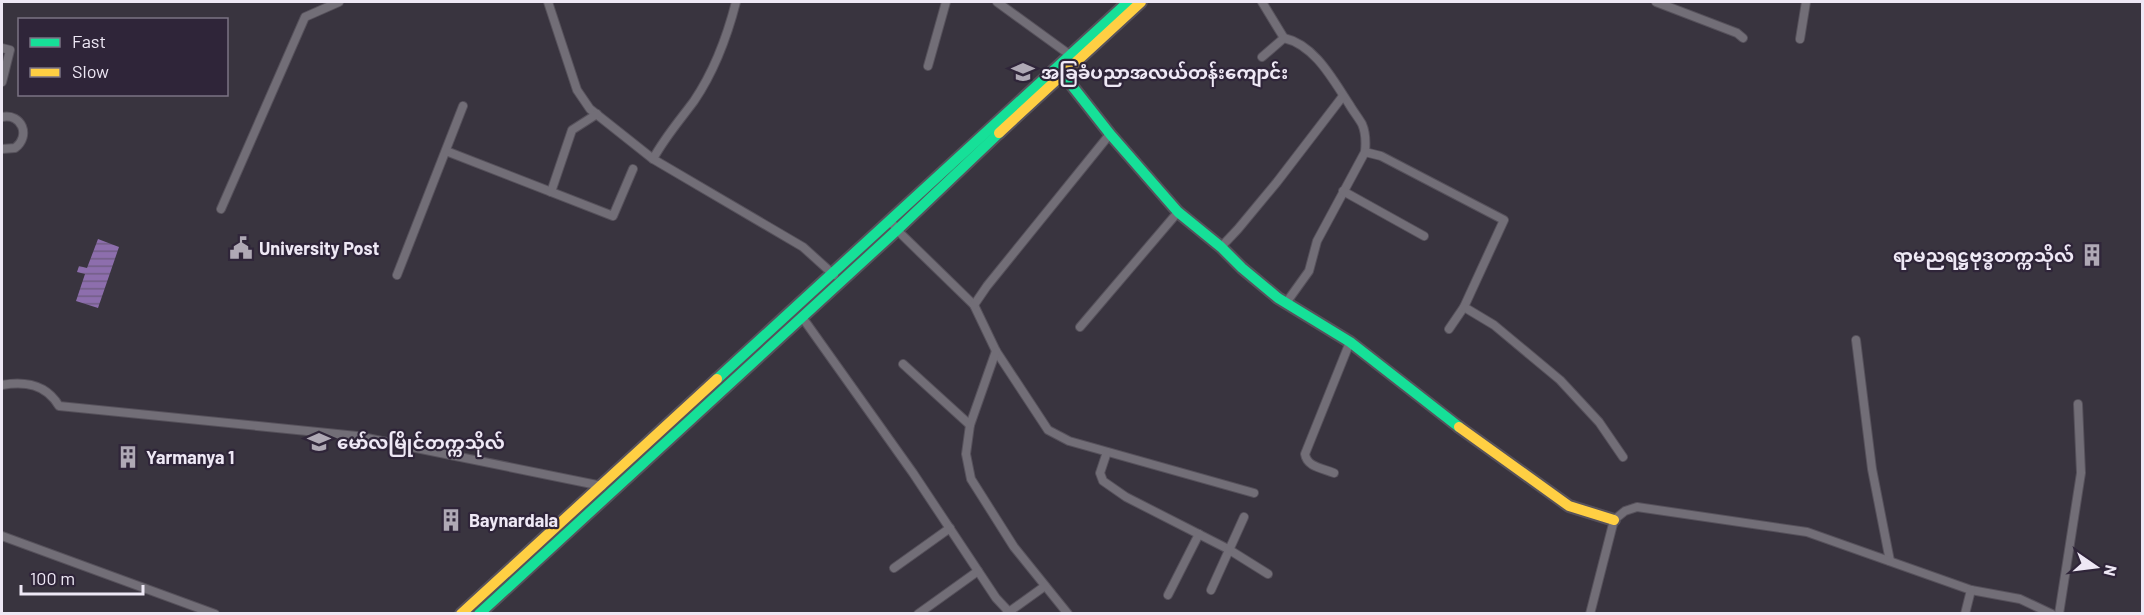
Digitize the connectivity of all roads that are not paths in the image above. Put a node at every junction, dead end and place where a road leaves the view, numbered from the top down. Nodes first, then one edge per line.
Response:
1 (339, 2) edge
2 (548, 2) edge
3 (736, 2) edge
4 (946, 2) edge
5 (997, 2) edge
6 (1128, 2) edge
7 (1141, 2) edge
8 (1262, 2) edge
9 (1656, 2) edge
10 (1806, 2) edge
11 (1284, 38) junction
12 (1743, 39) dead end
13 (1800, 39) dead end
14 (2, 48) edge
15 (1070, 55) junction
16 (1262, 57) dead end
17 (928, 66) dead end
18 (1062, 73) junction
19 (2, 82) edge
20 (1343, 96) junction
21 (463, 106) dead end
22 (3, 114) edge
23 (597, 114) junction
24 (1110, 134) junction
25 (2, 148) edge
26 (446, 151) junction
27 (1365, 152) junction
28 (653, 159) junction
29 (633, 169) dead end
30 (1344, 191) junction
31 (551, 192) junction
32 (221, 209) dead end
33 (1178, 212) junction
34 (890, 220) junction
35 (897, 230) junction
36 (1424, 236) dead end
37 (1221, 247) junction
38 (397, 275) dead end
39 (837, 277) junction
40 (1286, 303) junction
41 (974, 305) junction
42 (1464, 307) junction
43 (802, 317) junction
44 (1080, 327) dead end
45 (1449, 329) dead end
46 (1856, 340) dead end
47 (1350, 342) junction
48 (996, 351) junction
49 (903, 364) dead end
50 (2, 385) edge
51 (2078, 404) dead end
52 (970, 425) junction
53 (1107, 452) junction
54 (1623, 457) dead end
55 (1334, 473) dead end
56 (601, 485) junction
57 (616, 489) junction
58 (1254, 493) dead end
59 (1244, 517) dead end
60 (1614, 520) junction
61 (950, 528) junction
62 (1199, 534) junction
63 (2, 536) edge
64 (1228, 549) junction
65 (1890, 561) junction
66 (894, 568) dead end
67 (978, 571) junction
68 (1268, 574) dead end
69 (495, 583) junction
70 (1045, 586) junction
71 (1210, 590) dead end
72 (1971, 590) junction
73 (504, 591) junction
74 (1168, 594) dead end
75 (1009, 613) edge
76 (215, 614) edge
77 (462, 614) edge
78 (479, 614) edge
79 (918, 614) edge
80 (1068, 614) edge
81 (1590, 614) edge
82 (1965, 614) edge
83 (2052, 614) edge
84 (2059, 614) edge

1 - 32 street
2 - 23 street
3 - 28 street
4 - 17 street
5 - 15 street
6 - 15 main road
7 - 18 main road
8 - 11 street
9 - 12 street
10 - 13 street
11 - 16 street
11 - 20 street
14 - 19 street
15 - 34 main road
18 - 24 main road
18 - 35 main road
20 - 27 street
20 - 37 street
21 - 26 street
22 - 25 street
23 - 28 street
23 - 31 street
24 - 33 main road
24 - 41 street
26 - 31 street
26 - 38 street
27 - 30 street
27 - 42 street
28 - 39 street
29 - 31 street
30 - 36 street
30 - 40 street
33 - 37 main road
33 - 44 street
34 - 35 street
34 - 39 main road
35 - 39 main road
35 - 41 street
37 - 40 main road
39 - 43 main road
39 - 56 main road
40 - 47 main road
41 - 48 street
42 - 45 street
42 - 54 street
43 - 57 main road
43 - 61 street
46 - 65 street
47 - 55 street
47 - 60 main road
48 - 52 street
48 - 53 street
49 - 52 street
50 - 56 street
51 - 84 street
52 - 70 street
53 - 58 street
53 - 62 street
56 - 57 street
56 - 69 main road
57 - 73 main road
59 - 64 street
60 - 65 street
60 - 81 street
61 - 66 street
61 - 67 street
62 - 64 street
62 - 74 street
63 - 76 street
64 - 68 street
64 - 71 street
65 - 72 street
67 - 75 street
67 - 79 street
69 - 73 main road
69 - 77 main road
70 - 75 street
70 - 80 street
72 - 82 street
72 - 83 street
73 - 78 main road

